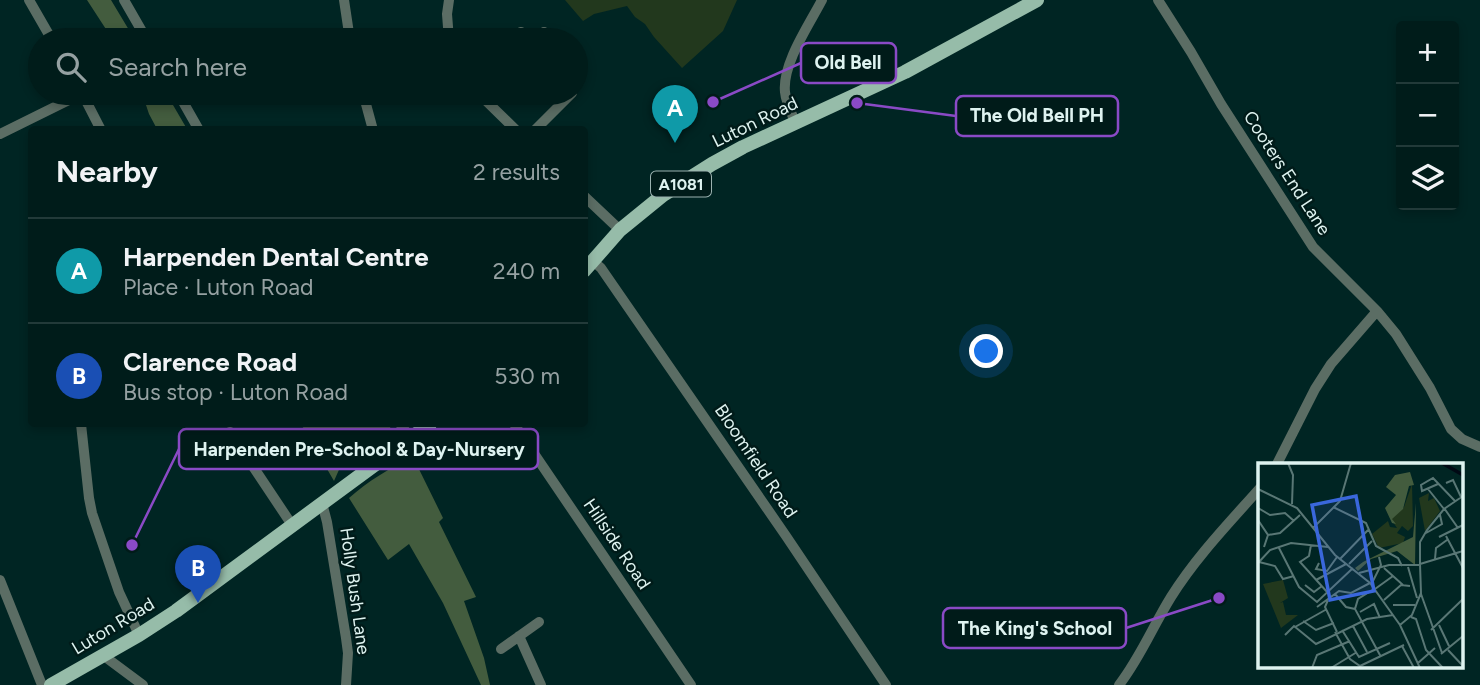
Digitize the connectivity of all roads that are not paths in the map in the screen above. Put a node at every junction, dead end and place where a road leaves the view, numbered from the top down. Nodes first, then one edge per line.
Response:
1 (29, 0) edge
2 (124, 0) edge
3 (344, 0) edge
4 (449, 0) edge
5 (822, 0) edge
6 (1037, 0) edge
7 (1158, 0) edge
8 (45, 28) edge
9 (140, 28) edge
10 (349, 28) edge
11 (448, 28) edge
12 (59, 105) edge
13 (89, 105) edge
14 (185, 105) edge
15 (366, 105) edge
16 (490, 105) edge
17 (559, 105) edge
18 (796, 124) junction
19 (100, 126) edge
20 (197, 126) edge
21 (372, 126) edge
22 (512, 126) edge
23 (539, 126) edge
24 (0, 134) edge
25 (588, 200) edge
26 (620, 230) junction
27 (589, 266) edge
28 (1377, 312) junction
29 (81, 427) edge
30 (402, 427) edge
31 (426, 427) edge
32 (516, 427) edge
33 (230, 432) dead end
34 (411, 438) junction
35 (1480, 447) edge
36 (1278, 463) edge
37 (1258, 489) edge
38 (322, 503) junction
39 (292, 525) junction
40 (0, 580) edge
41 (539, 622) dead end
42 (139, 635) junction
43 (519, 636) junction
44 (501, 649) dead end
45 (104, 656) junction
46 (42, 685) edge
47 (51, 685) edge
48 (143, 685) edge
49 (346, 685) edge
50 (541, 685) edge
51 (691, 685) edge
52 (886, 685) edge
53 (1119, 685) edge

1 - 8 street
2 - 9 street
3 - 10 street
4 - 11 street
5 - 18 street
6 - 18 main road, Luton Road / A1081
7 - 28 street, Cooters End Lane
12 - 24 street
13 - 19 street
14 - 20 street
15 - 21 street
16 - 22 street
17 - 23 street
18 - 26 main road, Luton Road / A1081
25 - 26 street
26 - 27 main road, Luton Road / A1081
27 - 52 street, Bloomfield Road
28 - 35 street, Cooters End Lane
28 - 36 street
29 - 42 street
30 - 34 street
31 - 34 main road, Luton Road
32 - 51 street, Hillside Road
33 - 39 street
34 - 38 main road, Luton Road
37 - 53 street
38 - 39 main road, Luton Road
38 - 49 street, Holly Bush Lane
39 - 42 main road, Luton Road
40 - 46 street
41 - 43 street
42 - 45 main road, Luton Road
43 - 44 street
43 - 50 street
45 - 47 main road, Luton Road
45 - 48 street

